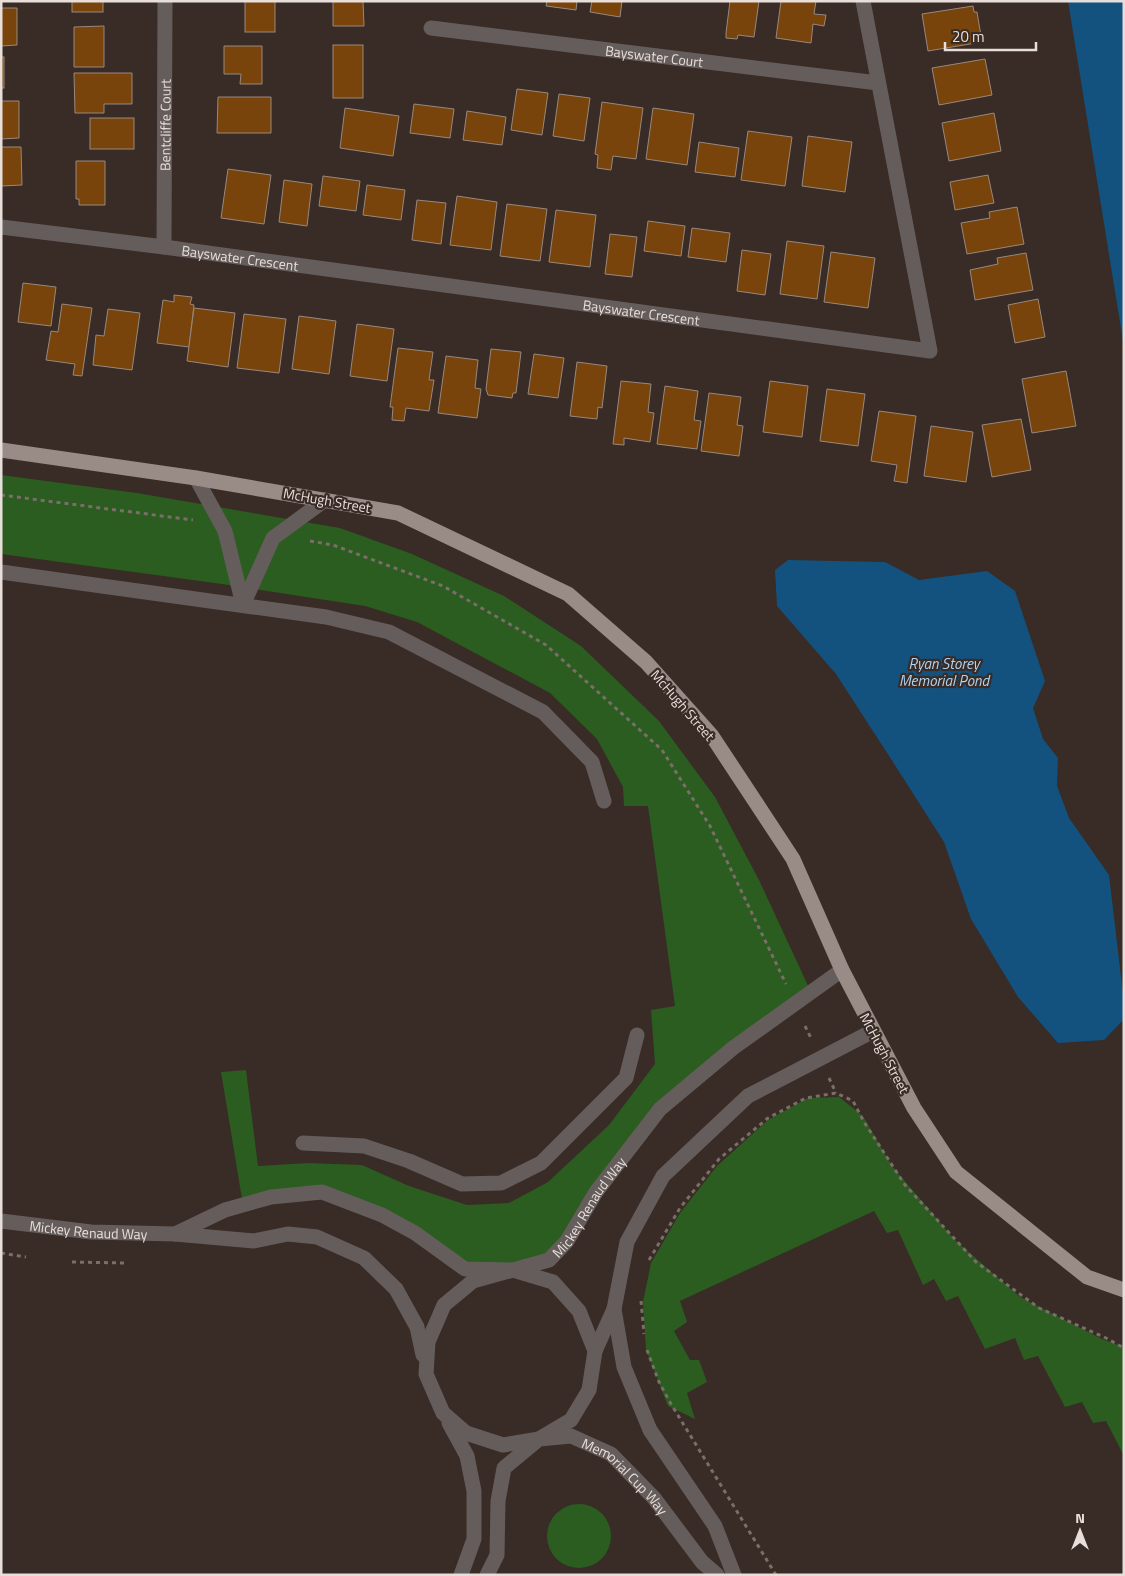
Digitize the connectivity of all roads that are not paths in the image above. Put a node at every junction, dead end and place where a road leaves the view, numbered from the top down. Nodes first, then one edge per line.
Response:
1 (165, 1) edge
2 (863, 1) edge
3 (431, 28) dead end
4 (878, 84) junction
5 (1, 227) edge
6 (164, 247) junction
7 (1, 450) edge
8 (196, 478) junction
9 (325, 500) junction
10 (1, 572) edge
11 (243, 605) junction
12 (604, 801) dead end
13 (842, 970) junction
14 (873, 1030) junction
15 (637, 1035) dead end
16 (303, 1143) dead end
17 (1, 1221) edge
18 (175, 1234) junction
19 (513, 1270) junction
20 (1124, 1290) edge
21 (614, 1309) junction
22 (595, 1352) junction
23 (426, 1374) junction
24 (443, 1413) junction
25 (539, 1439) junction
26 (461, 1575) edge
27 (487, 1575) edge
28 (717, 1575) edge
29 (734, 1575) edge

1 - 6 street, Bentcliffe Court
2 - 4 street, Bayswater Crescent
3 - 4 street, Bayswater Court
4 - 6 street, Bayswater Crescent
5 - 6 street, Bayswater Crescent
7 - 8 main road, McHugh Street
8 - 9 main road, McHugh Street
8 - 11 street
9 - 11 street
9 - 13 main road, McHugh Street
10 - 11 street
11 - 12 street
13 - 14 main road, McHugh Street
13 - 19 street, Mickey Renaud Way
14 - 20 main road, McHugh Street
14 - 21 street
15 - 16 street
17 - 18 street, Mickey Renaud Way
18 - 19 street, Mickey Renaud Way
18 - 23 street, Mickey Renaud Way
19 - 22 street
19 - 23 street
21 - 22 street
21 - 29 street
22 - 25 street
23 - 24 street
24 - 25 street
24 - 26 street
25 - 27 street
25 - 28 street, Memorial Cup Way

